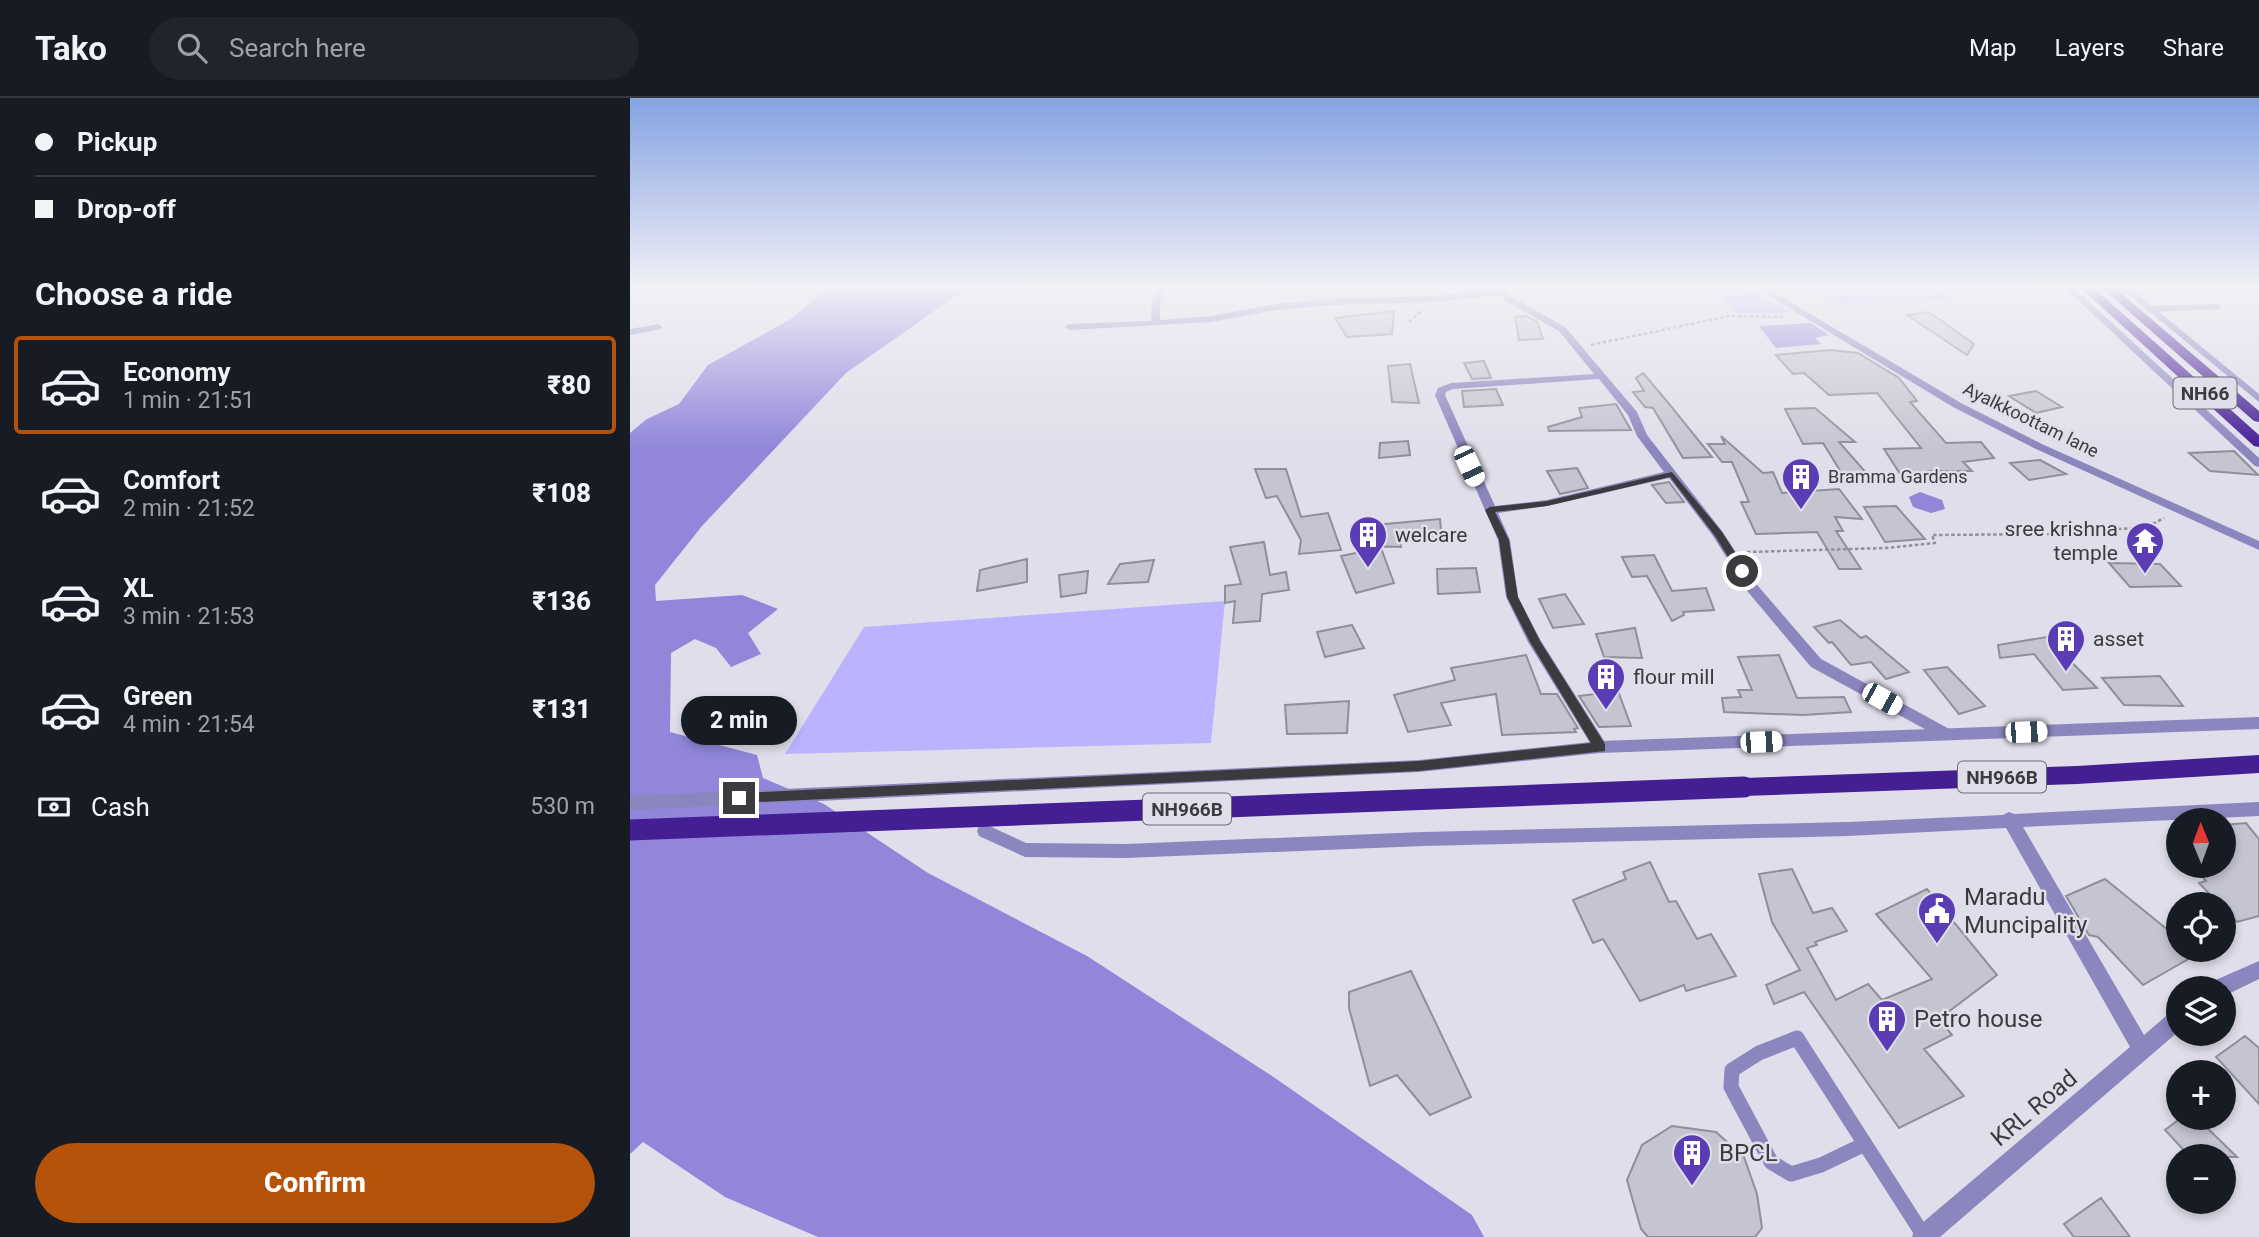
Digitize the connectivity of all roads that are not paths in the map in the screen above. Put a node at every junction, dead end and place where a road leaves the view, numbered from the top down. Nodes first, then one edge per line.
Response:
1 (1572, 341) edge
2 (1851, 341) edge
3 (2128, 341) edge
4 (2147, 341) edge
5 (2170, 341) edge
6 (2189, 341) edge
7 (1601, 376) junction
8 (2259, 400) edge
9 (2259, 418) edge
10 (2259, 443) edge
11 (2259, 464) edge
12 (1672, 474) junction
13 (1490, 510) junction
14 (2259, 546) edge
15 (2259, 723) edge
16 (1948, 735) junction
17 (1600, 747) junction
18 (2259, 764) edge
19 (630, 803) edge
20 (2259, 809) edge
21 (2009, 820) junction
22 (630, 830) edge
23 (985, 831) dead end
24 (2259, 970) edge
25 (2236, 981) edge
26 (2166, 1029) edge
27 (2142, 1050) junction
28 (1865, 1144) junction
29 (1923, 1236) edge

1 - 7 street
2 - 14 street, Ayalkkoottam lane
3 - 11 street
4 - 10 highway, NH66
5 - 9 highway, NH66
6 - 8 street
7 - 12 street
7 - 13 street
12 - 13 street
12 - 16 street
13 - 17 street
15 - 16 street
16 - 17 street
17 - 19 street
18 - 22 highway, NH966B, bridge
20 - 21 street
21 - 23 street
21 - 27 street
24 - 25 street
26 - 27 street, KRL Road
27 - 29 street, KRL Road
28 - 28 lane
28 - 29 lane

